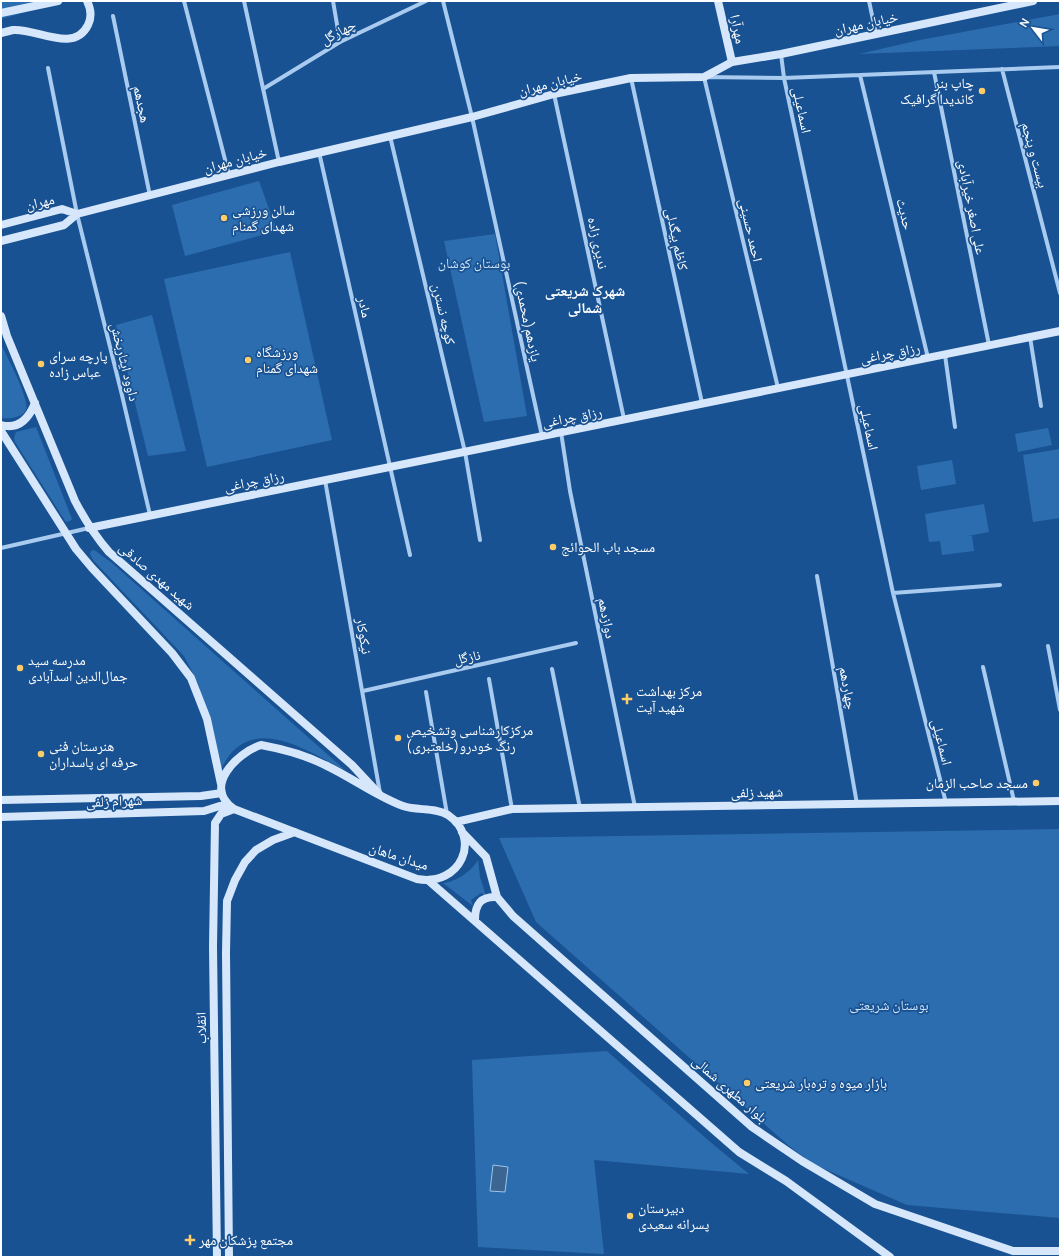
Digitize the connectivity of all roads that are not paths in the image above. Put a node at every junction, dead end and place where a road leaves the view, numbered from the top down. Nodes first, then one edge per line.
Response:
1 (58, 1) edge
2 (86, 1) edge
3 (184, 1) edge
4 (244, 1) edge
5 (333, 1) edge
6 (426, 1) edge
7 (443, 1) edge
8 (718, 1) edge
9 (869, 1) edge
10 (1033, 1) edge
11 (1, 13) edge
12 (113, 16) dead end
13 (1, 33) edge
14 (876, 34) junction
15 (340, 42) junction
16 (781, 54) junction
17 (732, 62) junction
18 (1060, 67) edge
19 (48, 68) dead end
20 (1002, 69) junction
21 (934, 72) junction
22 (860, 75) junction
23 (704, 77) junction
24 (631, 78) junction
25 (784, 78) junction
26 (264, 89) junction
27 (554, 94) junction
28 (472, 117) junction
29 (390, 135) junction
30 (319, 152) junction
31 (278, 162) junction
32 (229, 175) junction
33 (150, 196) junction
34 (77, 214) junction
35 (1, 225) edge
36 (1, 240) edge
37 (1060, 293) edge
38 (1, 316) edge
39 (1060, 331) edge
40 (1030, 337) junction
41 (989, 346) junction
42 (945, 355) junction
43 (929, 358) junction
44 (846, 375) junction
45 (778, 388) junction
46 (35, 403) junction
47 (702, 404) junction
48 (1041, 406) dead end
49 (624, 419) junction
50 (1, 425) edge
51 (955, 428) dead end
52 (1, 431) edge
53 (561, 432) junction
54 (542, 436) junction
55 (465, 452) junction
56 (391, 467) junction
57 (324, 480) junction
58 (150, 515) junction
59 (89, 528) junction
60 (66, 532) junction
61 (480, 540) dead end
62 (1, 548) edge
63 (410, 555) dead end
64 (818, 576) dead end
65 (1000, 585) dead end
66 (893, 593) junction
67 (576, 643) dead end
68 (1048, 646) dead end
69 (983, 667) dead end
70 (552, 669) dead end
71 (489, 679) dead end
72 (363, 691) junction
73 (426, 692) dead end
74 (1060, 710) edge
75 (222, 790) junction
76 (380, 795) junction
77 (1, 800) edge
78 (1014, 801) junction
79 (1060, 801) edge
80 (946, 803) junction
81 (226, 804) junction
82 (857, 804) junction
83 (635, 807) junction
84 (580, 808) junction
85 (234, 809) junction
86 (512, 809) junction
87 (447, 815) junction
88 (1, 817) edge
89 (456, 822) junction
90 (295, 832) junction
91 (462, 832) junction
92 (429, 881) junction
93 (497, 897) junction
94 (475, 920) junction
95 (1060, 1251) edge
96 (217, 1257) edge
97 (229, 1257) edge
98 (890, 1257) edge

1 - 11 main road
2 - 13 main road
3 - 32 street
4 - 26 street
5 - 15 street
6 - 15 street, چهارگل
7 - 28 street, یازدهم(محمدی)
8 - 17 main road, مهرآرا
9 - 14 street
10 - 14 main road, خیابان مهران
12 - 33 street, هجدهم
14 - 16 main road, خیابان مهران
15 - 26 street, چهارگل
16 - 17 main road, خیابان مهران
16 - 25 street, اسماعیلی
17 - 23 main road, خیابان مهران
18 - 20 street
19 - 34 street, داوود ایثاربخش
20 - 21 street
20 - 37 street, بیست و پنجم
21 - 22 street
21 - 41 street, علی اصغر خیرآبادی
22 - 25 street
22 - 43 street, حدیث
23 - 24 main road, خیابان مهران
23 - 25 street
23 - 45 street, احمد حسینی
24 - 27 main road, خیابان مهران
24 - 47 street, کاظم بیگدلی
25 - 44 street, اسماعیلی
26 - 31 street
27 - 28 main road, خیابان مهران
27 - 49 street, ندیری زاده
28 - 29 main road, خیابان مهران
28 - 54 street, یازدهم(محمدی)
29 - 30 main road, خیابان مهران
29 - 55 street, کوچه نسترن
30 - 31 main road, خیابان مهران
30 - 56 street, مادر
31 - 32 main road, خیابان مهران
32 - 33 main road, خیابان مهران
33 - 34 main road, خیابان مهران
34 - 35 main road, مهران
34 - 36 main road, مهران
34 - 58 street, داوود ایثاربخش
38 - 46 main road, شهید مهدی صادقی
39 - 40 main road, رزاق چراغی
40 - 41 main road, رزاق چراغی
40 - 48 street
41 - 42 main road, رزاق چراغی
42 - 43 main road, رزاق چراغی
42 - 51 street
43 - 44 main road, رزاق چراغی
44 - 45 main road, رزاق چراغی
44 - 66 street, اسماعیلی
45 - 47 main road, رزاق چراغی
46 - 50 main road
46 - 59 main road, شهید مهدی صادقی
47 - 49 main road, رزاق چراغی
49 - 53 main road, رزاق چراغی
52 - 60 main road
53 - 54 main road, رزاق چراغی
53 - 83 street, دوازدهم
54 - 55 main road, رزاق چراغی
55 - 56 main road, رزاق چراغی
55 - 61 street, کوچه نسترن
56 - 57 main road, رزاق چراغی
56 - 63 street, مادر
57 - 58 main road, رزاق چراغی
57 - 72 street, نیکوکار
58 - 59 main road, رزاق چراغی
59 - 60 street
59 - 76 main road, شهید مهدی صادقی
60 - 62 street
60 - 75 main road
64 - 82 street, چهاردهم
65 - 66 street
66 - 80 street, اسماعیلی
67 - 72 street, نازگل
68 - 74 street
69 - 78 street
70 - 84 street
71 - 86 street
72 - 76 street, نیکوکار
73 - 87 street
75 - 76 main road, میدان ماهان
75 - 77 main road, شهرام زلفی
75 - 81 main road
76 - 87 main road, میدان ماهان
78 - 79 main road, شهید زلفی
78 - 80 main road, شهید زلفی
80 - 82 main road, شهید زلفی
81 - 85 main road, میدان ماهان
81 - 88 main road, شهرام زلفی
82 - 83 main road, شهید زلفی
83 - 84 main road, شهید زلفی
84 - 86 main road, شهید زلفی
85 - 90 main road, میدان ماهان
85 - 96 main road, انقلاب
86 - 89 main road, شهید زلفی
87 - 89 main road, میدان ماهان
89 - 91 main road, میدان ماهان
90 - 92 main road, میدان ماهان
90 - 97 main road, انقلاب
91 - 92 main road, میدان ماهان
91 - 93 main road, بلوار مطهری شمالی
92 - 94 main road
93 - 94 main road
93 - 95 main road, بلوار مطهری شمالی
94 - 98 main road

